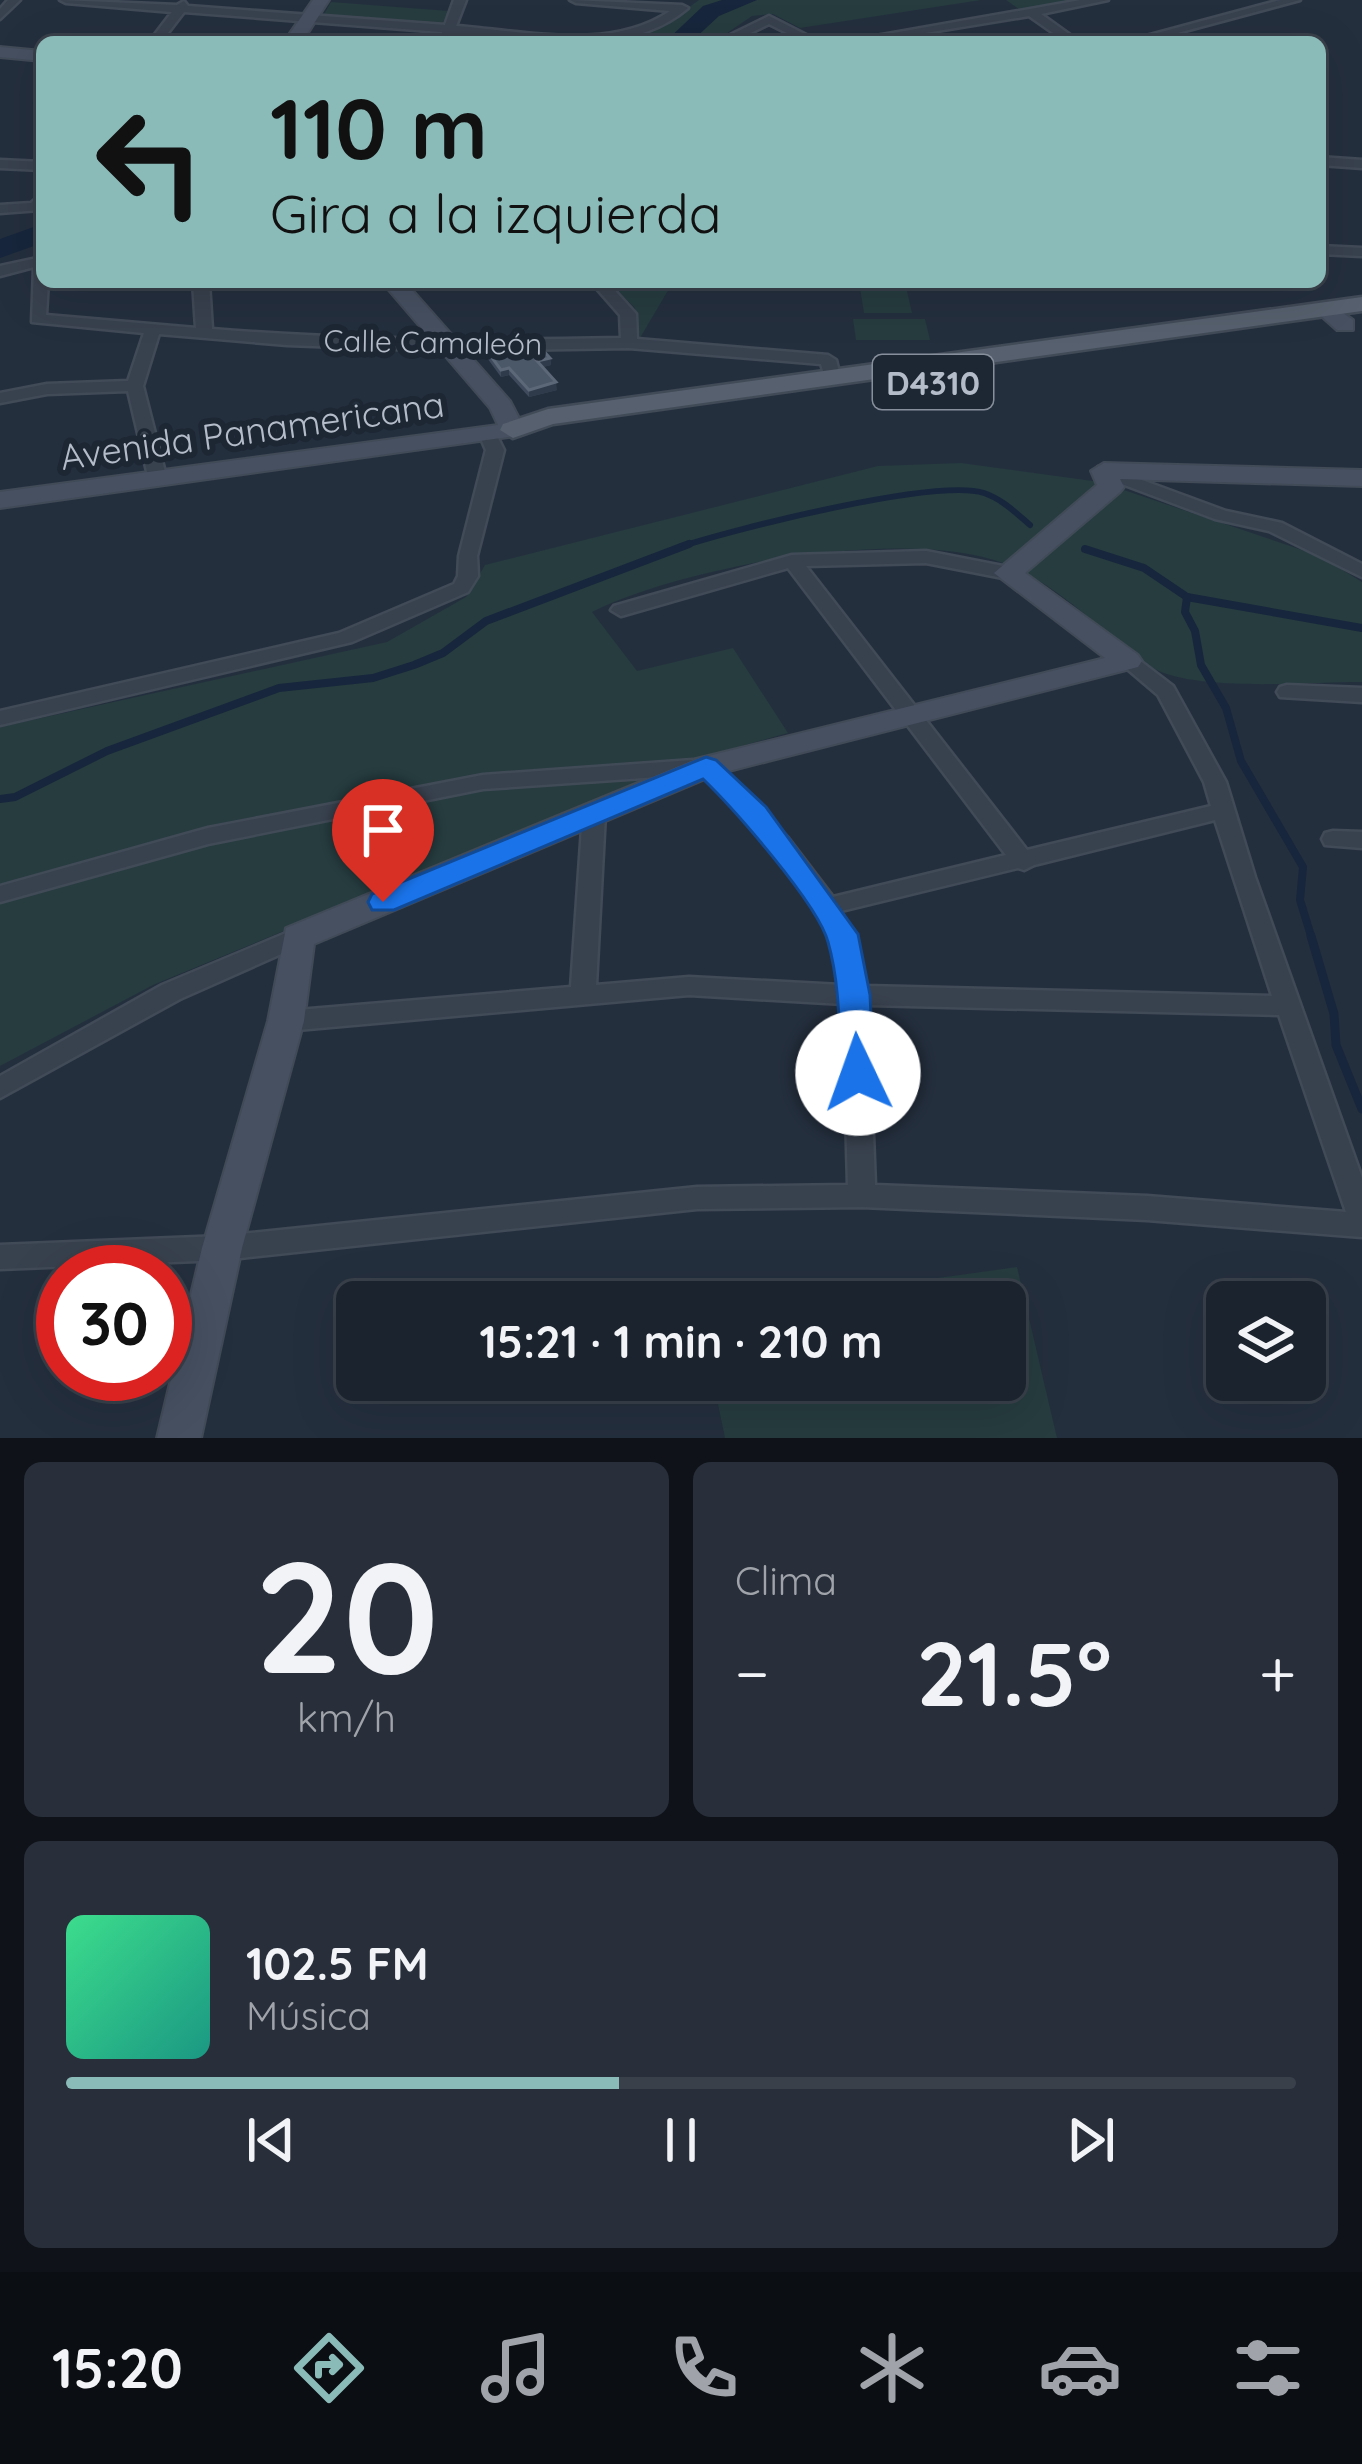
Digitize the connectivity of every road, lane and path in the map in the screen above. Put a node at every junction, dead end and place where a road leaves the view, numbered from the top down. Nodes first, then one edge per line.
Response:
1 (14, 0) edge
2 (67, 0) edge
3 (321, 0) edge
4 (460, 0) edge
5 (576, 0) edge
6 (1102, 0) edge
7 (1287, 1) edge
8 (183, 5) edge
9 (1034, 14) junction
10 (0, 16) edge
11 (308, 20) junction
12 (160, 36) edge
13 (297, 36) edge
14 (438, 36) edge
15 (446, 36) edge
16 (608, 36) edge
17 (735, 36) edge
18 (802, 36) edge
19 (888, 36) edge
20 (1065, 36) edge
21 (1153, 36) edge
22 (0, 50) edge
23 (36, 53) edge
24 (1326, 161) edge
25 (0, 164) edge
26 (1362, 164) edge
27 (36, 166) edge
28 (36, 203) edge
29 (0, 209) edge
30 (1326, 250) edge
31 (1362, 252) edge
32 (36, 262) edge
33 (0, 271) edge
34 (40, 288) edge
35 (201, 288) edge
36 (398, 288) edge
37 (604, 288) edge
38 (1352, 320) edge
39 (152, 331) junction
40 (204, 334) junction
41 (629, 343) junction
42 (448, 346) junction
43 (830, 370) junction
44 (135, 386) junction
45 (0, 398) edge
46 (500, 432) junction
47 (1104, 471) junction
48 (1362, 478) edge
49 (158, 480) junction
50 (0, 500) edge
51 (792, 561) junction
52 (1362, 571) edge
53 (1008, 573) junction
54 (621, 610) dead end
55 (1128, 661) junction
56 (1286, 692) dead end
57 (1362, 695) edge
58 (909, 716) junction
59 (0, 718) edge
60 (706, 766) junction
61 (1223, 811) junction
62 (595, 814) junction
63 (1334, 839) dead end
64 (1362, 840) edge
65 (1024, 862) junction
66 (0, 894) edge
67 (825, 907) junction
68 (298, 937) junction
69 (583, 994) junction
70 (854, 995) junction
71 (1290, 1006) junction
72 (286, 1021) junction
73 (0, 1088) edge
74 (862, 1196) junction
75 (1362, 1221) edge
76 (222, 1248) junction
77 (0, 1257) edge
78 (179, 1438) edge

1 - 10 street
2 - 8 street
3 - 11 street
4 - 15 street
5 - 16 street
6 - 9 street
7 - 21 street
8 - 11 street
8 - 12 street
9 - 19 street
9 - 20 street
11 - 13 street
11 - 14 street
17 - 18 street
22 - 23 street
24 - 26 street
25 - 27 street
28 - 29 street
30 - 31 street
32 - 33 street
34 - 39 street, Calle Camaleón
35 - 40 street
36 - 42 street
37 - 41 street
38 - 43 main road, Avenida Panamericana / D4310
38 - 46 main road, Avenida Panamericana / D4310
39 - 40 street, Calle Camaleón
39 - 44 street
40 - 42 street, Calle Camaleón
41 - 42 street, Calle Camaleón
41 - 43 street, Calle Camaleón
42 - 46 street
43 - 46 main road, Avenida Panamericana / D4310
44 - 45 street
44 - 49 street
46 - 49 street, Avenida Panamericana / D4310
46 - 59 street
47 - 48 street
47 - 52 street
47 - 53 street
49 - 50 street, Avenida Panamericana / D4310
51 - 53 street
51 - 54 street
51 - 58 street
53 - 55 street
55 - 58 street
55 - 61 street
56 - 57 street
58 - 60 street
58 - 65 street
60 - 62 street
60 - 66 street
60 - 67 street
61 - 65 street
61 - 71 street
62 - 68 street
62 - 69 street
63 - 64 street
65 - 67 street
67 - 70 street
68 - 72 street
68 - 73 street
69 - 70 street
69 - 72 street
70 - 71 street
70 - 74 street
71 - 75 street
72 - 76 street
74 - 75 street
74 - 76 street
76 - 77 street
76 - 78 street

